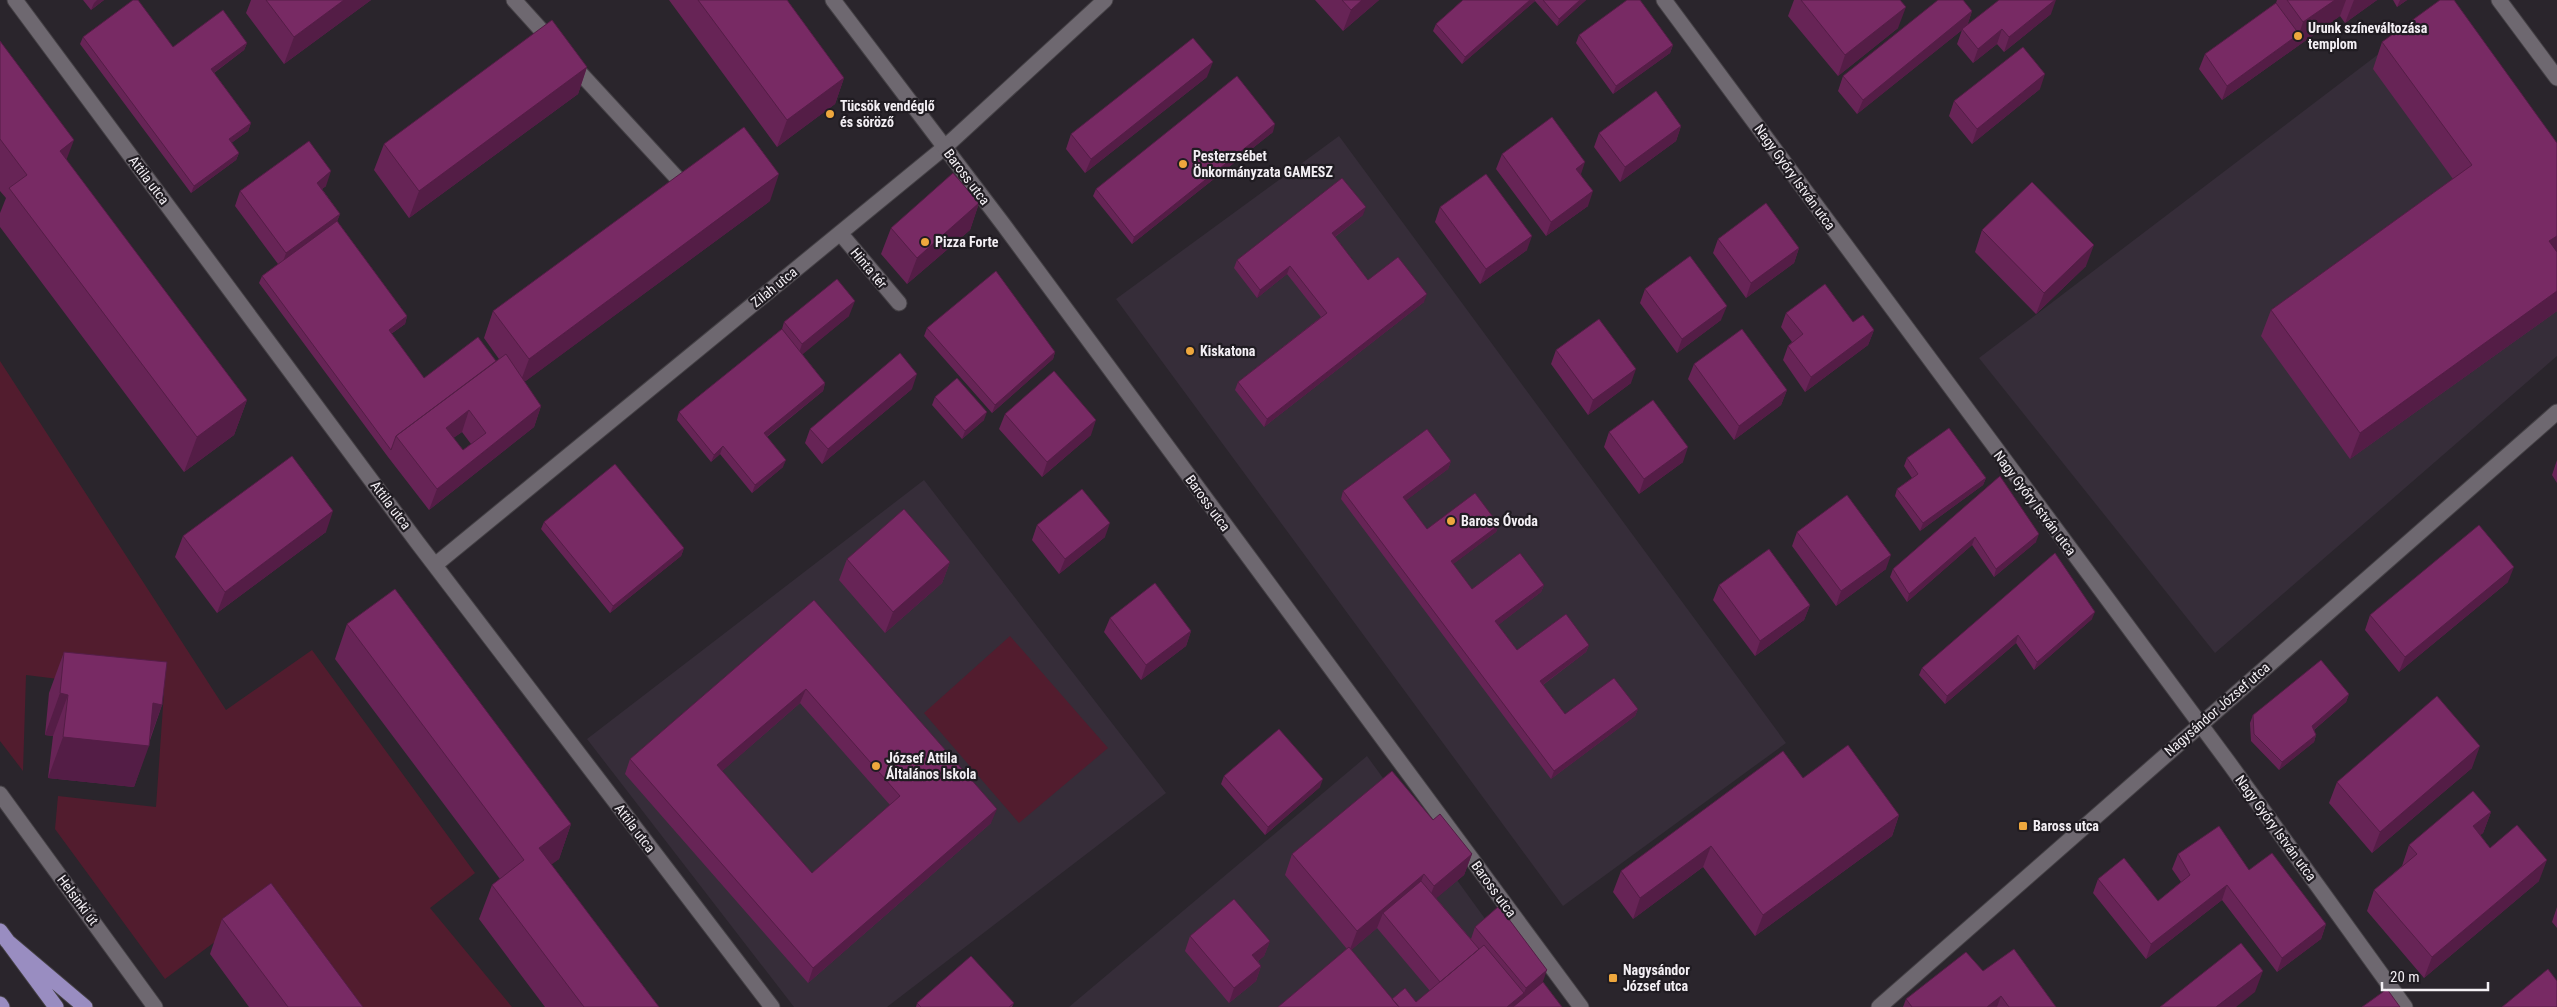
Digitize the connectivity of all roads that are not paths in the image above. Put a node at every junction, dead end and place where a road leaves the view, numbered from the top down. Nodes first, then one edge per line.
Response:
1 (15, 0) edge
2 (514, 0) edge
3 (834, 0) edge
4 (1105, 0) edge
5 (1664, 0) edge
6 (2499, 0) edge
7 (2557, 78) edge
8 (945, 147) junction
9 (676, 178) edge
10 (840, 233) junction
11 (899, 303) dead end
12 (2557, 412) edge
13 (435, 565) junction
14 (2200, 725) junction
15 (0, 794) edge
16 (4, 936) edge
17 (56, 1007) edge
18 (84, 1007) edge
19 (155, 1007) edge
20 (772, 1007) edge
21 (1581, 1007) edge
22 (1878, 1007) edge
23 (2405, 1007) edge

1 - 13 street, Attila utca
2 - 9 street
3 - 8 street, Baross utca
4 - 8 street, Zilah utca
5 - 14 street, Nagy Győry István utca
6 - 7 street
8 - 10 street, Zilah utca
8 - 21 street, Baross utca
10 - 11 street, Hinta tér
10 - 13 street, Zilah utca
12 - 14 street, Nagysándor József utca
13 - 20 street, Attila utca
14 - 22 street, Nagysándor József utca
14 - 23 street, Nagy Győry István utca
15 - 19 street, Helsinki út
16 - 17 main road
16 - 18 main road

